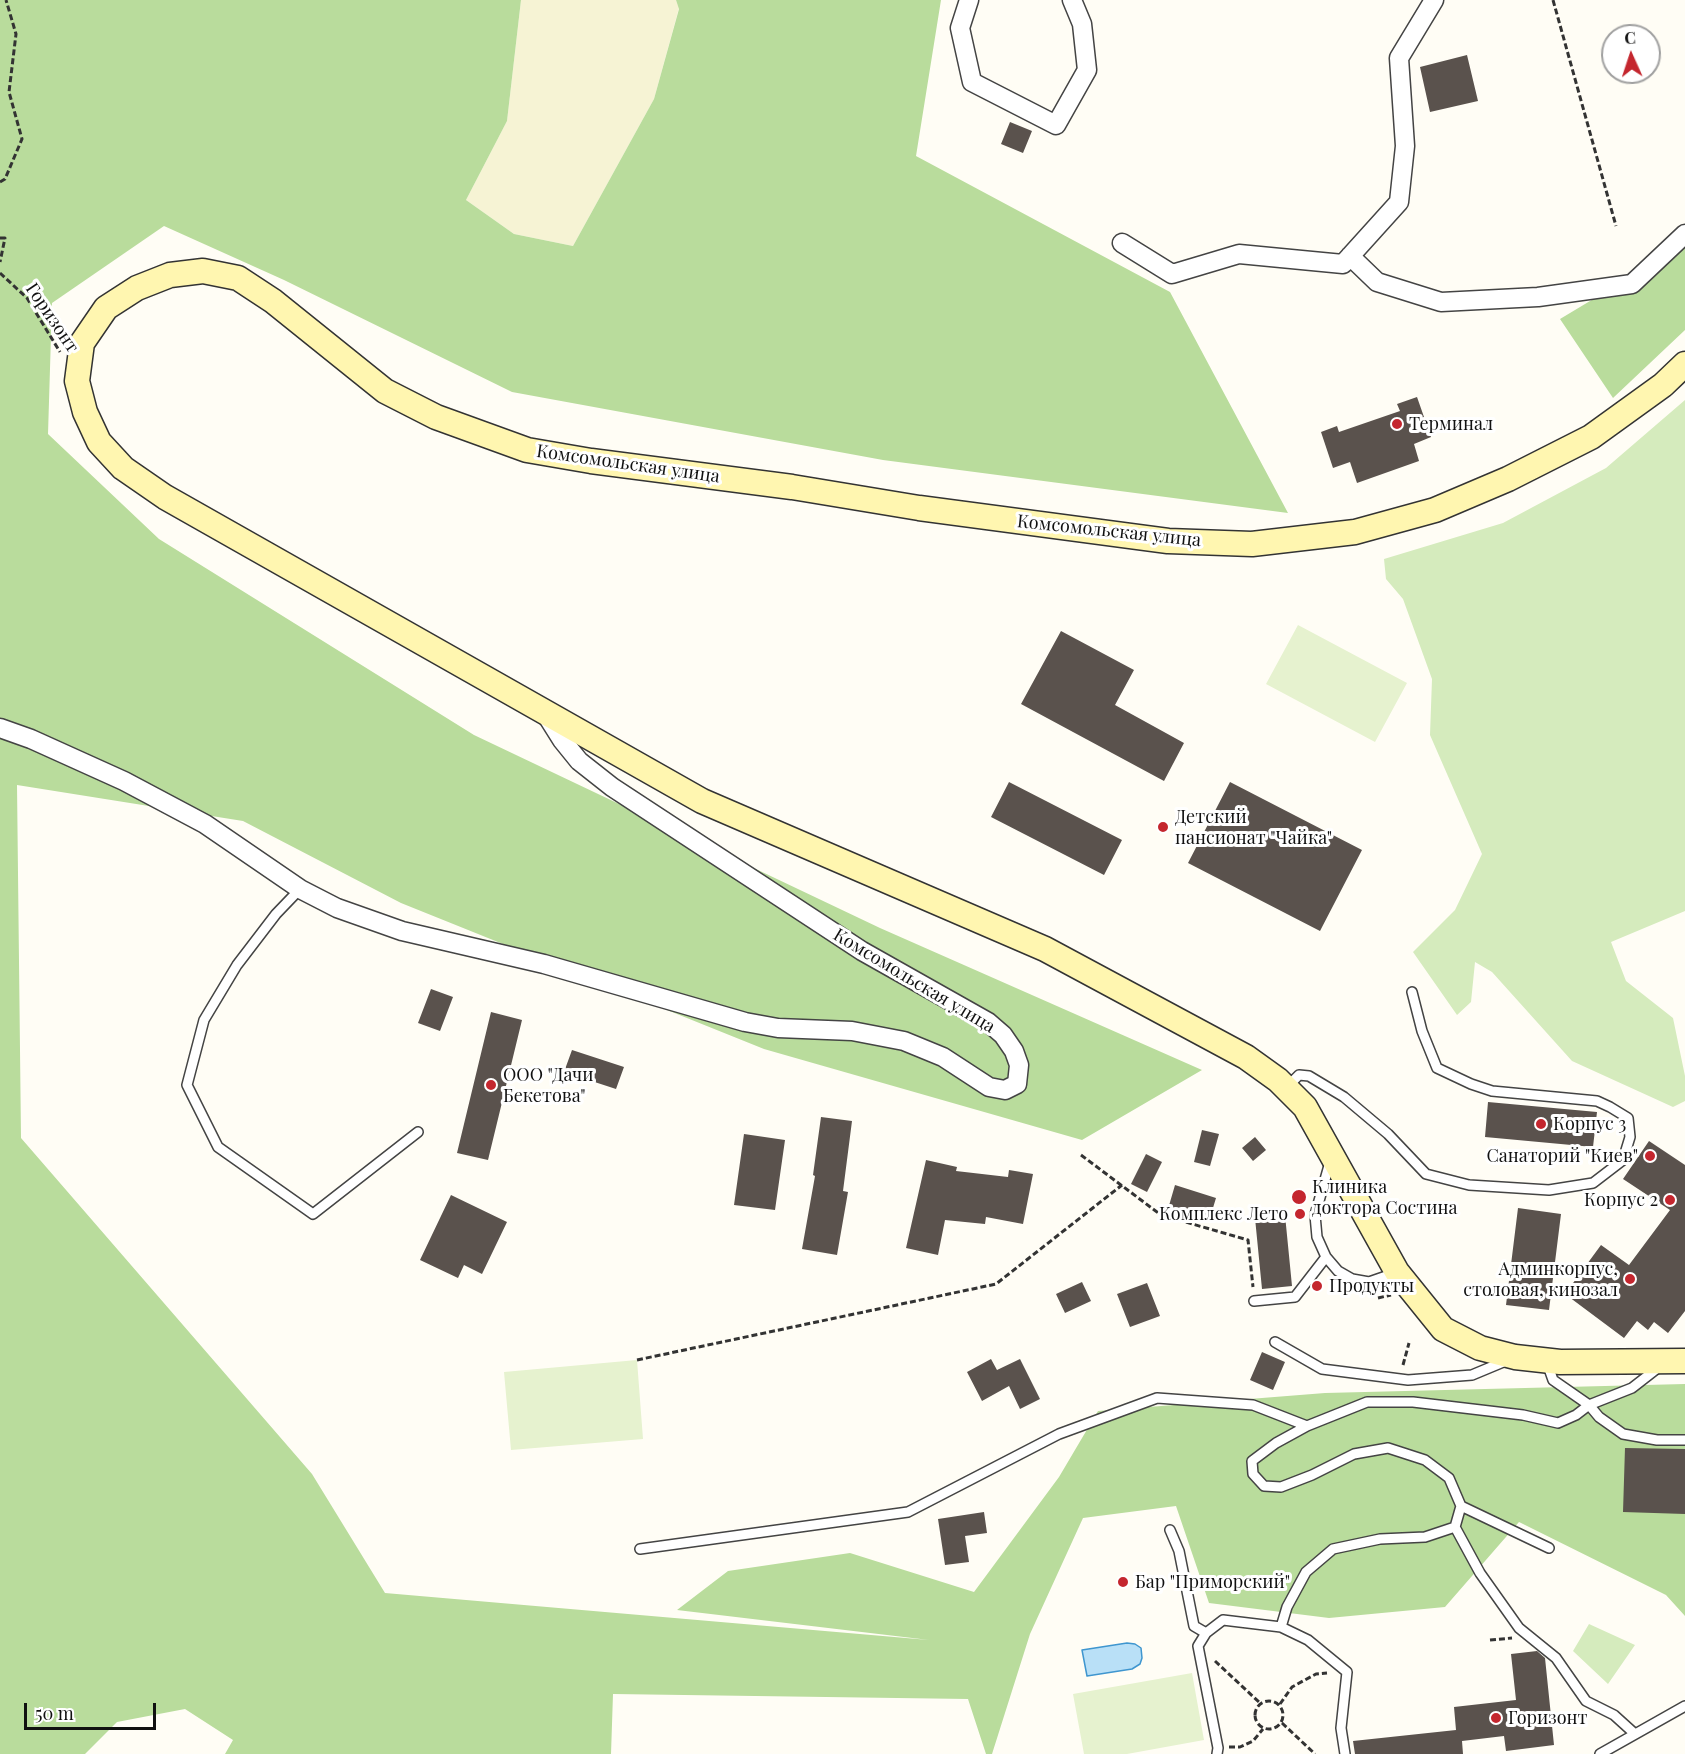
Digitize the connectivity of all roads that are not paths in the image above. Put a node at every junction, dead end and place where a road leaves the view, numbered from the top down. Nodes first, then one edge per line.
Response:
1 (969, 0) edge
2 (1072, 0) edge
3 (1434, 0) edge
4 (1685, 234) edge
5 (1122, 243) dead end
6 (1350, 256) junction
7 (1685, 364) edge
8 (545, 713) junction
9 (0, 728) edge
10 (300, 889) junction
11 (1412, 992) dead end
12 (1286, 1088) junction
13 (418, 1132) dead end
14 (1332, 1157) junction
15 (1326, 1257) junction
16 (1397, 1272) junction
17 (1254, 1301) road end
18 (1275, 1342) dead end
19 (1515, 1357) junction
20 (1546, 1361) junction
21 (1675, 1361) edge
22 (1589, 1405) junction
23 (1307, 1426) junction
24 (1685, 1440) edge
25 (1461, 1506) junction
26 (1455, 1527) junction
27 (1170, 1530) dead end
28 (1549, 1548) dead end
29 (640, 1549) dead end
30 (1281, 1627) junction
31 (1206, 1633) junction
32 (1685, 1706) edge
33 (1635, 1734) junction
34 (1218, 1751) edge
35 (1345, 1754) edge
36 (1600, 1754) edge

1 - 2 street
3 - 6 street
4 - 6 street
5 - 6 street
7 - 8 main road, Комсомольская улица
8 - 10 street, Комсомольская улица
8 - 12 main road, Комсомольская улица
9 - 10 street, Комсомольская улица
10 - 13 lane
11 - 12 lane
12 - 14 main road, Комсомольская улица
14 - 15 lane
14 - 16 main road, Комсомольская улица
15 - 16 lane
15 - 17 lane
16 - 19 main road
18 - 19 lane
19 - 20 main road
20 - 21 main road
20 - 22 lane
21 - 22 lane
22 - 23 lane
22 - 24 lane
23 - 25 lane
23 - 29 lane
25 - 26 lane
25 - 28 lane
26 - 30 lane
26 - 33 lane
27 - 31 lane
30 - 31 lane
30 - 35 lane
31 - 34 lane
32 - 33 lane
33 - 36 lane

